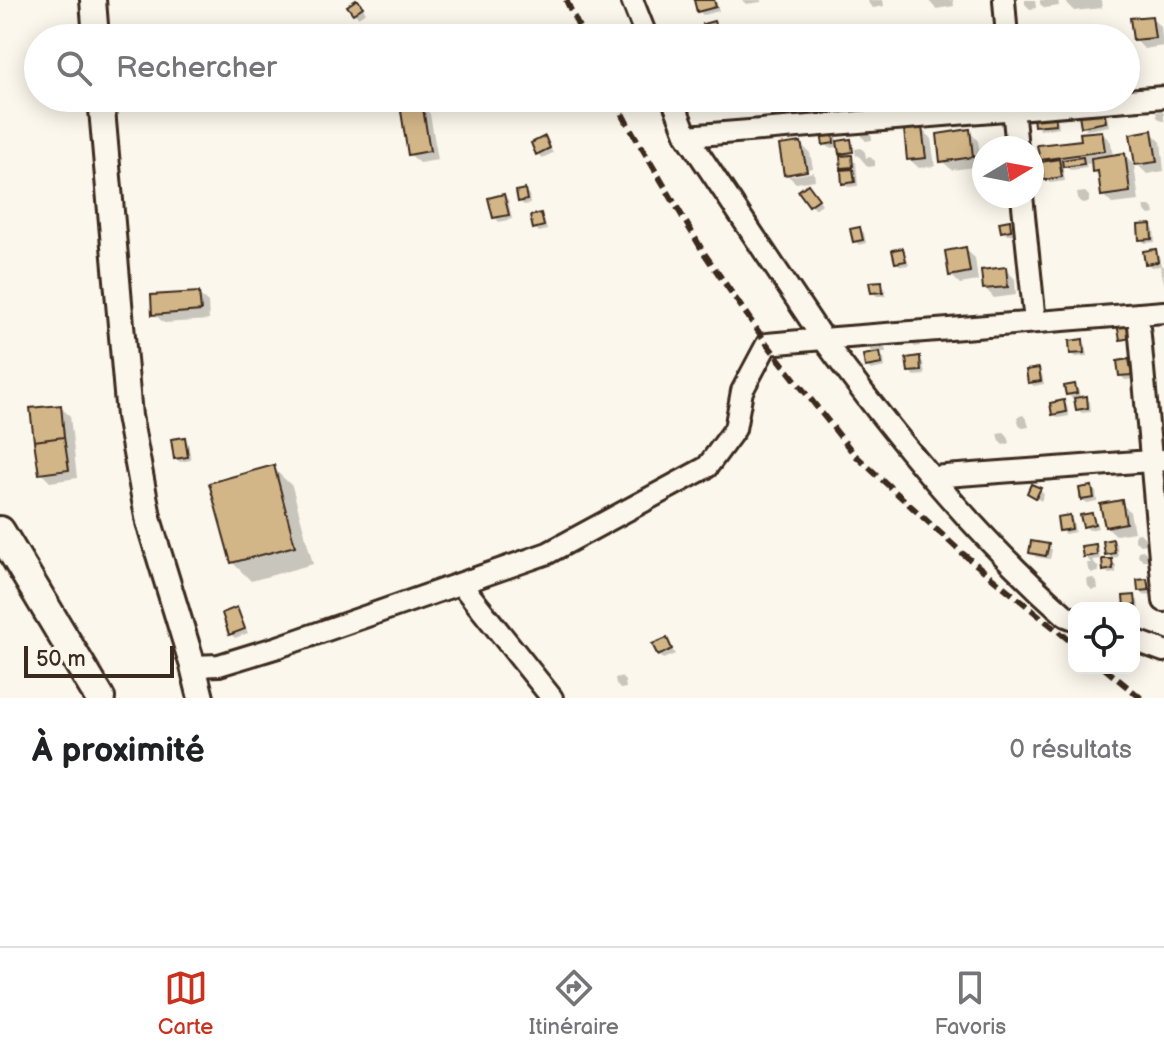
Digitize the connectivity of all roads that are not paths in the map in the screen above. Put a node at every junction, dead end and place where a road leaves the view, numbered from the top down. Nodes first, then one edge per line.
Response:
1 (93, 0) edge
2 (632, 0) edge
3 (1004, 0) edge
4 (95, 24) edge
5 (641, 24) edge
6 (1006, 24) edge
7 (1164, 97) edge
8 (1140, 98) edge
9 (102, 112) edge
10 (678, 112) edge
11 (932, 112) edge
12 (1014, 112) edge
13 (687, 136) junction
14 (1016, 136) edge
15 (1023, 208) edge
16 (1164, 312) edge
17 (1138, 314) junction
18 (1035, 322) junction
19 (823, 339) junction
20 (1158, 460) edge
21 (932, 477) junction
22 (0, 531) edge
23 (461, 584) junction
24 (1164, 601) edge
25 (1068, 617) edge
26 (1140, 642) edge
27 (1164, 651) edge
28 (193, 666) junction
29 (199, 696) edge
30 (100, 698) edge
31 (552, 698) edge

1 - 4 main road
2 - 5 street
3 - 6 street
7 - 8 street
9 - 28 main road
10 - 13 street
11 - 13 street
12 - 14 street
13 - 19 street
15 - 18 street
16 - 17 street
17 - 18 street
17 - 20 street
18 - 19 street
19 - 21 street
19 - 23 street
20 - 21 street
20 - 24 street
21 - 25 street
22 - 30 highway
23 - 28 street
23 - 31 street
26 - 27 street
28 - 29 main road

